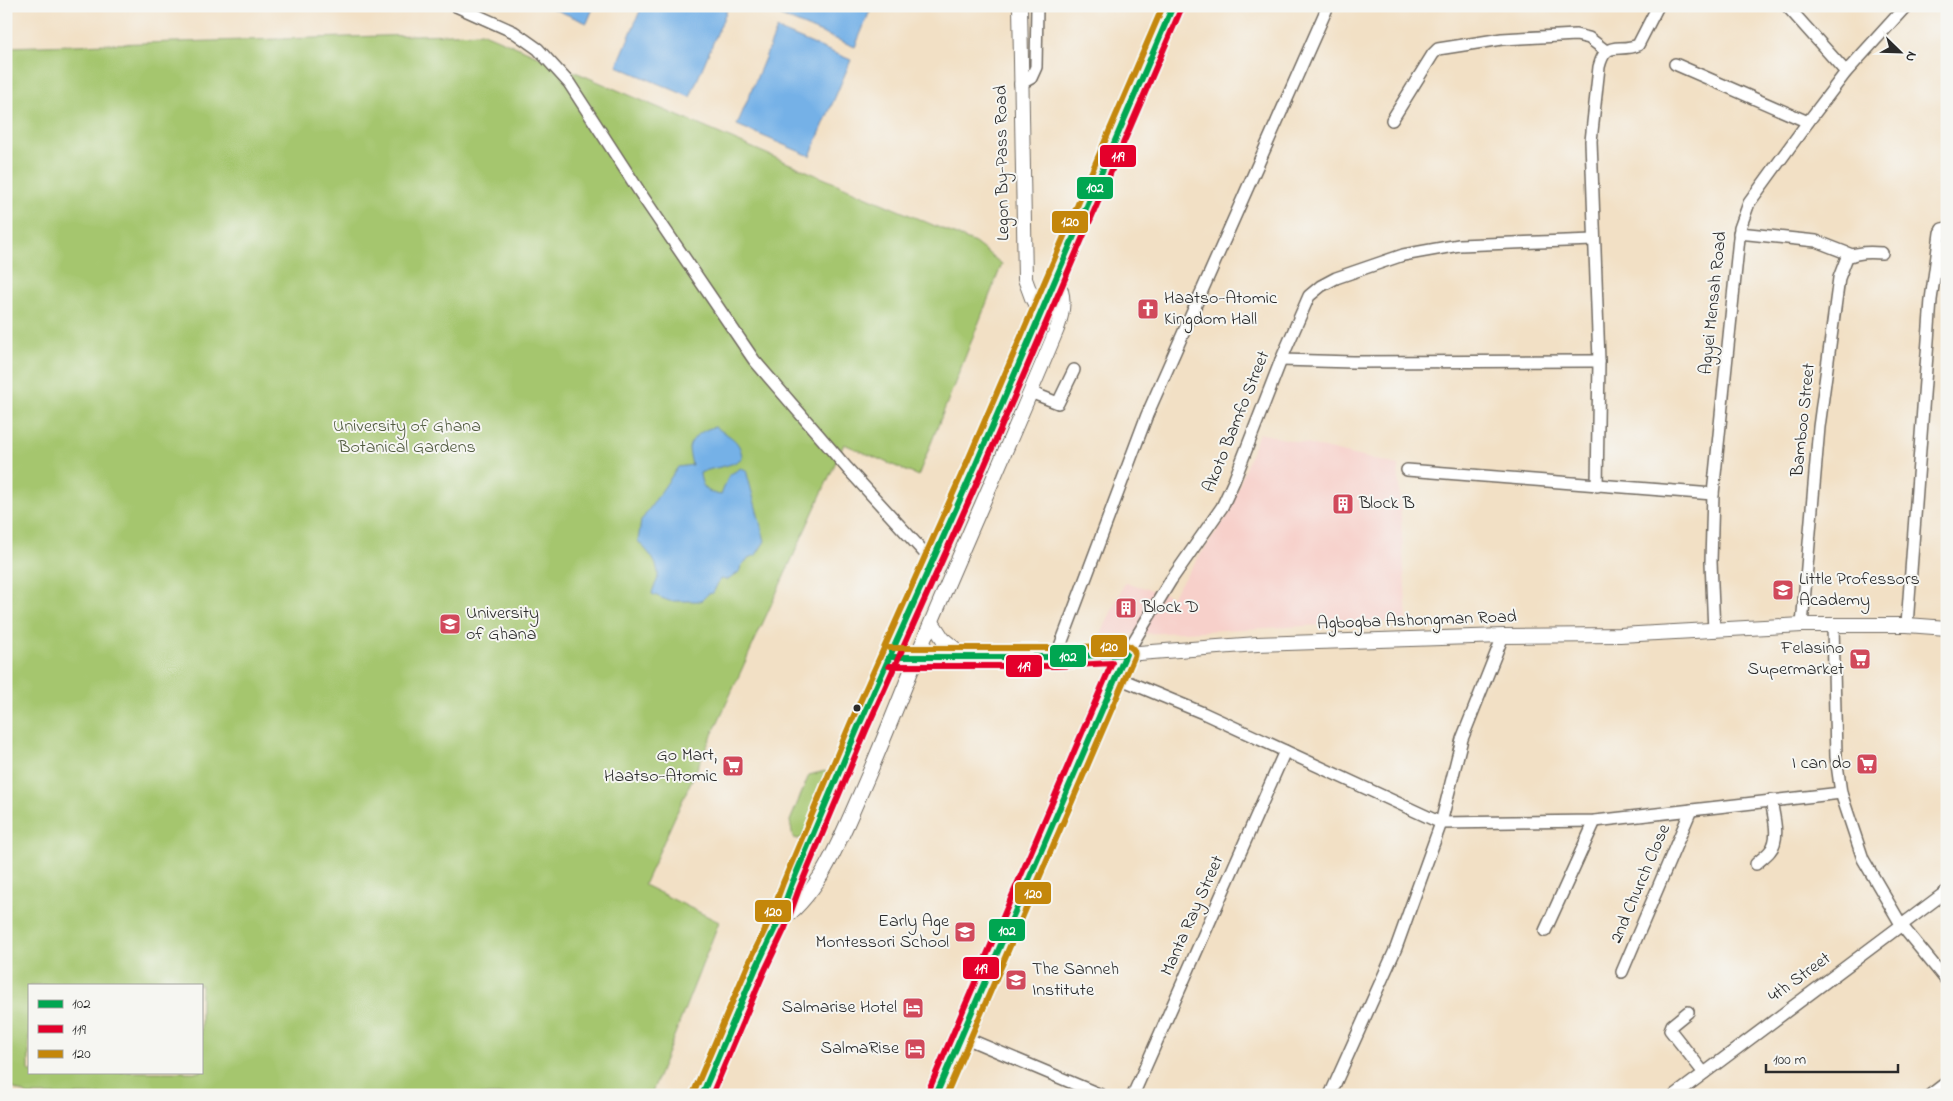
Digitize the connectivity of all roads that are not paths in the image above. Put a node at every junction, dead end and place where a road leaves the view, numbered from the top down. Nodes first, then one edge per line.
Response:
1 (456, 6) edge
2 (1020, 6) edge
3 (1037, 6) edge
4 (1173, 6) edge
5 (1328, 6) edge
6 (1658, 6) edge
7 (1787, 6) edge
8 (1906, 6) edge
9 (1606, 51) junction
10 (1675, 64) dead end
11 (1846, 72) junction
12 (1020, 84) junction
13 (1392, 120) dead end
14 (1808, 122) junction
15 (1947, 228) edge
16 (1739, 234) junction
17 (1594, 240) junction
18 (1882, 253) dead end
19 (1852, 255) junction
20 (1056, 280) junction
21 (1041, 315) junction
22 (1281, 360) junction
23 (1599, 361) junction
24 (1074, 370) dead end
25 (1030, 392) junction
26 (1407, 470) dead end
27 (1597, 486) junction
28 (1713, 494) junction
29 (932, 561) junction
30 (932, 622) junction
31 (1802, 625) junction
32 (1833, 625) junction
33 (1907, 625) junction
34 (1947, 628) edge
35 (1714, 631) junction
36 (1503, 636) junction
37 (1126, 654) junction
38 (889, 657) junction
39 (917, 657) junction
40 (966, 657) junction
41 (1056, 657) junction
42 (1116, 677) junction
43 (1285, 751) junction
44 (1841, 793) junction
45 (1771, 800) junction
46 (1691, 810) junction
47 (1595, 821) junction
48 (1441, 824) junction
49 (1756, 864) dead end
50 (1947, 891) edge
51 (777, 924) junction
52 (1902, 926) junction
53 (1545, 931) dead end
54 (1622, 972) dead end
55 (1947, 982) edge
56 (1688, 1012) dead end
57 (961, 1036) junction
58 (1704, 1073) junction
59 (1947, 1082) edge
60 (702, 1095) edge
61 (936, 1095) edge
62 (1101, 1095) edge
63 (1133, 1095) edge
64 (1330, 1095) edge
65 (1675, 1095) edge
66 (1930, 1095) edge

1 - 29 street
2 - 12 street, Legon By-Pass Road
3 - 12 street
4 - 20 main road
5 - 41 street
6 - 9 street
7 - 11 street
8 - 11 street, Agyei Mensah Road
9 - 13 street
9 - 17 street
10 - 14 street
11 - 14 street, Agyei Mensah Road
12 - 21 street, Legon By-Pass Road
14 - 16 street, Agyei Mensah Road
15 - 33 street
16 - 19 street
16 - 28 street, Agyei Mensah Road
17 - 22 street, Akoto Bamfo Street
17 - 23 street
18 - 19 street
19 - 31 street, Bamboo Street
20 - 21 main road
20 - 25 street
21 - 29 main road
22 - 23 street
22 - 37 street, Akoto Bamfo Street
23 - 27 street
24 - 25 street
25 - 30 street
26 - 27 street
27 - 28 street
28 - 35 street, Agyei Mensah Road
29 - 38 main road
30 - 39 street
30 - 40 street
31 - 32 street, Agbogba Ashongman Road
31 - 35 street, Agbogba Ashongman Road
32 - 33 street, Agbogba Ashongman Road
32 - 44 street
33 - 34 street, Agbogba Ashongman Road
35 - 36 street, Agbogba Ashongman Road
36 - 37 street, Agbogba Ashongman Road
36 - 48 street
37 - 41 street, Agbogba Ashongman Road
37 - 42 street, Akoto Bamfo Street
38 - 39 street, Agbogba Ashongman Road
38 - 51 main road
39 - 40 street, Agbogba Ashongman Road
39 - 51 street
40 - 41 street, Agbogba Ashongman Road
42 - 43 street
42 - 57 street, Akoto Bamfo Street
43 - 48 street
43 - 63 street, Manta Ray Street
44 - 45 street
44 - 52 street
45 - 46 street
45 - 49 street
46 - 47 street
46 - 54 street, 2nd Church Close
47 - 48 street
47 - 53 street
48 - 64 street
50 - 52 street, 4th Street
51 - 60 main road
52 - 55 street
52 - 58 street, 4th Street
56 - 58 street
57 - 61 street, Akoto Bamfo Street
57 - 62 street
58 - 65 street, 4th Street
59 - 66 street

